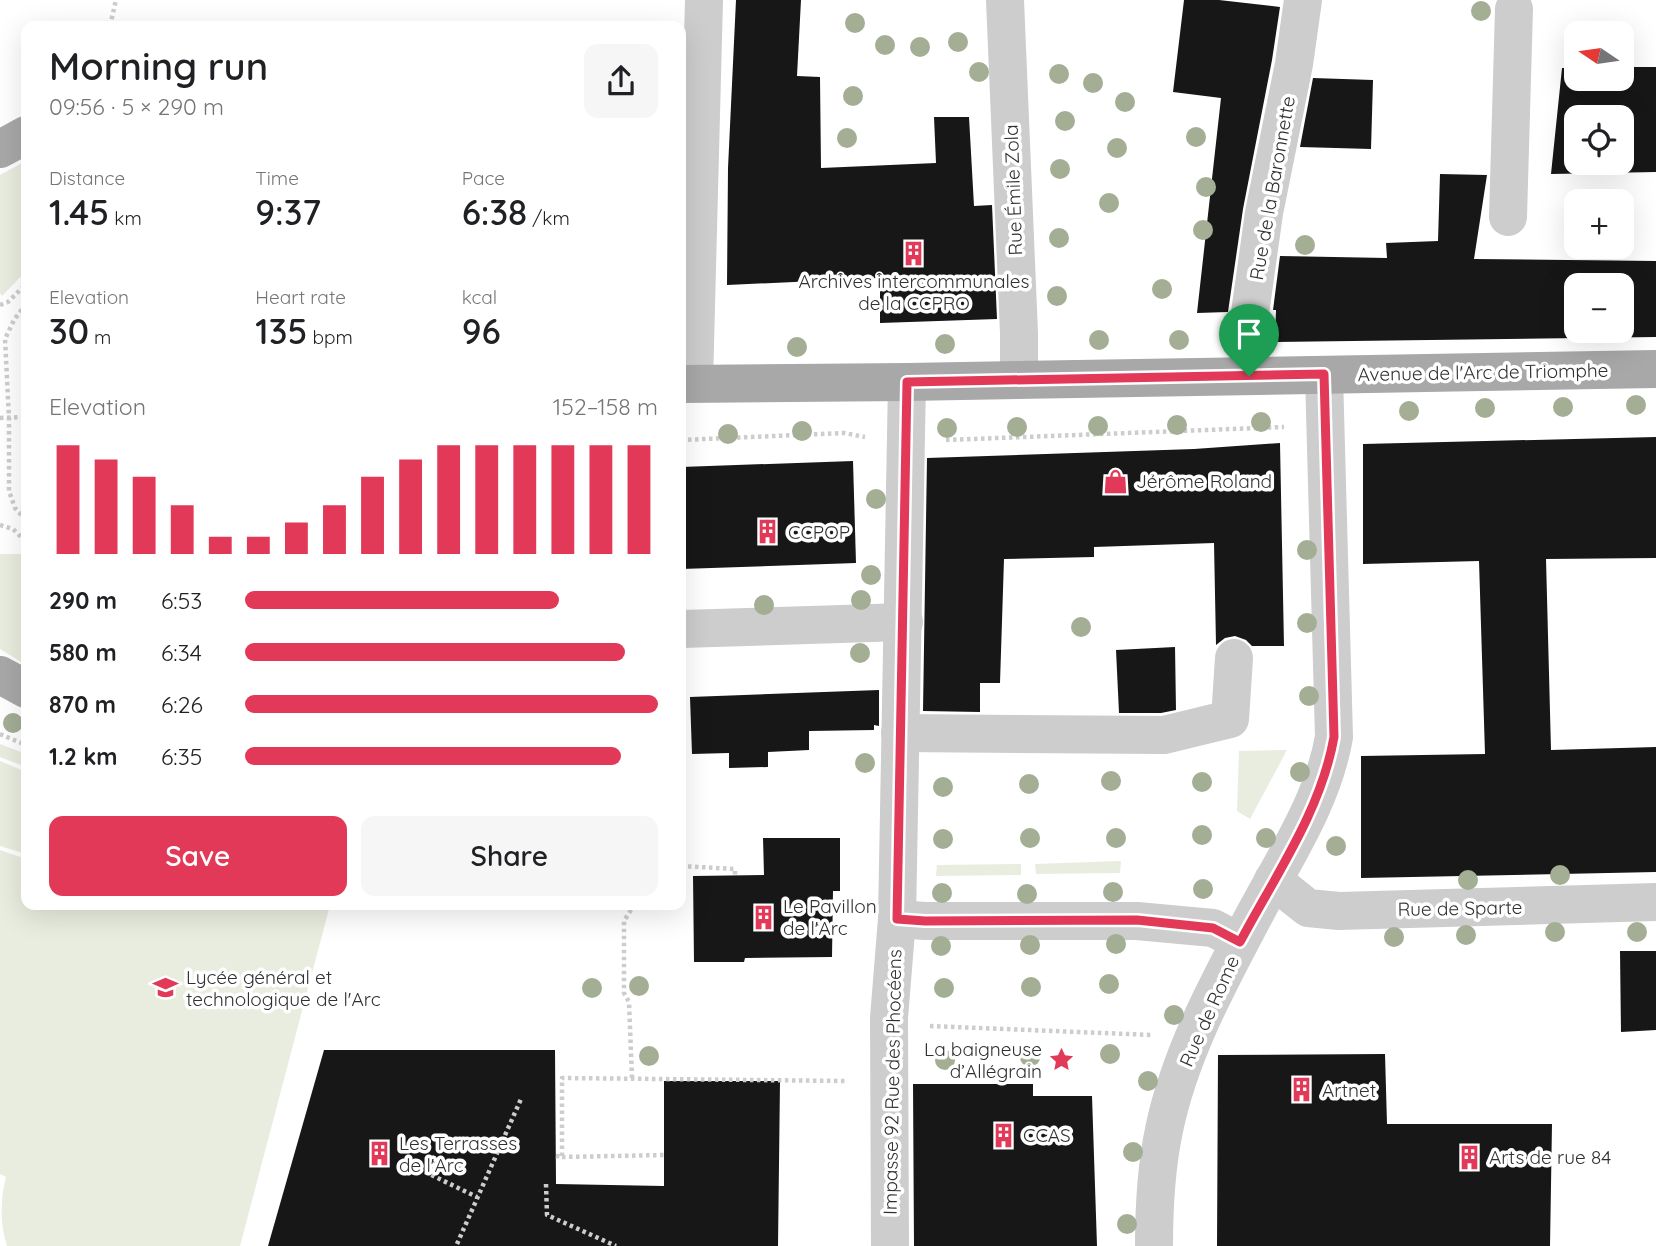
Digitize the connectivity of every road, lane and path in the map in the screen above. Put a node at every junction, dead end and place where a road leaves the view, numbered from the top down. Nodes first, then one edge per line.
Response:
1 (116, 0) edge
2 (704, 0) edge
3 (1005, 0) edge
4 (1303, 0) edge
5 (1514, 9) dead end
6 (111, 21) edge
7 (21, 138) edge
8 (0, 149) edge
9 (1508, 216) dead end
10 (21, 289) edge
11 (0, 305) edge
12 (21, 311) edge
13 (1656, 369) edge
14 (1324, 374) junction
15 (1249, 376) junction
16 (1019, 380) junction
17 (907, 382) junction
18 (688, 383) edge
19 (21, 417) edge
20 (0, 418) edge
21 (9, 418) junction
22 (1290, 427) dead end
23 (867, 437) dead end
24 (686, 440) edge
25 (943, 440) dead end
26 (21, 515) edge
27 (0, 525) edge
28 (21, 537) edge
29 (904, 622) junction
30 (686, 629) edge
31 (1234, 658) dead end
32 (0, 676) edge
33 (21, 687) edge
34 (900, 733) junction
35 (0, 734) edge
36 (21, 743) edge
37 (686, 866) edge
38 (735, 876) dead end
39 (1273, 880) junction
40 (1656, 902) edge
41 (631, 910) edge
42 (897, 919) junction
43 (1240, 942) junction
44 (923, 1026) dead end
45 (1156, 1035) dead end
46 (632, 1077) junction
47 (853, 1081) dead end
48 (521, 1099) dead end
49 (664, 1155) dead end
50 (425, 1172) dead end
51 (546, 1184) dead end
52 (477, 1196) junction
53 (457, 1244) dead end
54 (616, 1246) edge
55 (890, 1246) edge
56 (1154, 1246) edge

1 - 6 path
2 - 18 street
3 - 16 street, Rue Émile Zola
4 - 15 street, Rue de la Baronnette
5 - 9 street
7 - 8 main road
10 - 11 path
12 - 21 path
13 - 14 main road, Avenue de l'Arc de Triomphe
14 - 15 main road, Avenue de l'Arc de Triomphe
14 - 39 street, Rue de Rome
15 - 16 main road, Avenue de l'Arc de Triomphe
16 - 17 main road, Avenue de l'Arc de Triomphe
17 - 18 main road, Avenue de l'Arc de Triomphe
17 - 29 street, Impasse 92 Rue des Phocéens
19 - 21 path
20 - 21 path
21 - 26 path
22 - 25 path
23 - 24 path
27 - 28 path
29 - 30 street
29 - 34 street, Impasse 92 Rue des Phocéens
31 - 34 street
32 - 33 main road
34 - 42 street, Impasse 92 Rue des Phocéens
35 - 36 path
37 - 38 path
39 - 40 street, Rue de Sparte
39 - 43 street, Rue de Rome
41 - 46 path
42 - 43 street
42 - 55 street, Impasse 92 Rue des Phocéens
43 - 56 street, Rue de Rome
44 - 45 path
46 - 47 path
46 - 49 path
48 - 52 path
50 - 52 path
51 - 54 path
52 - 53 path

